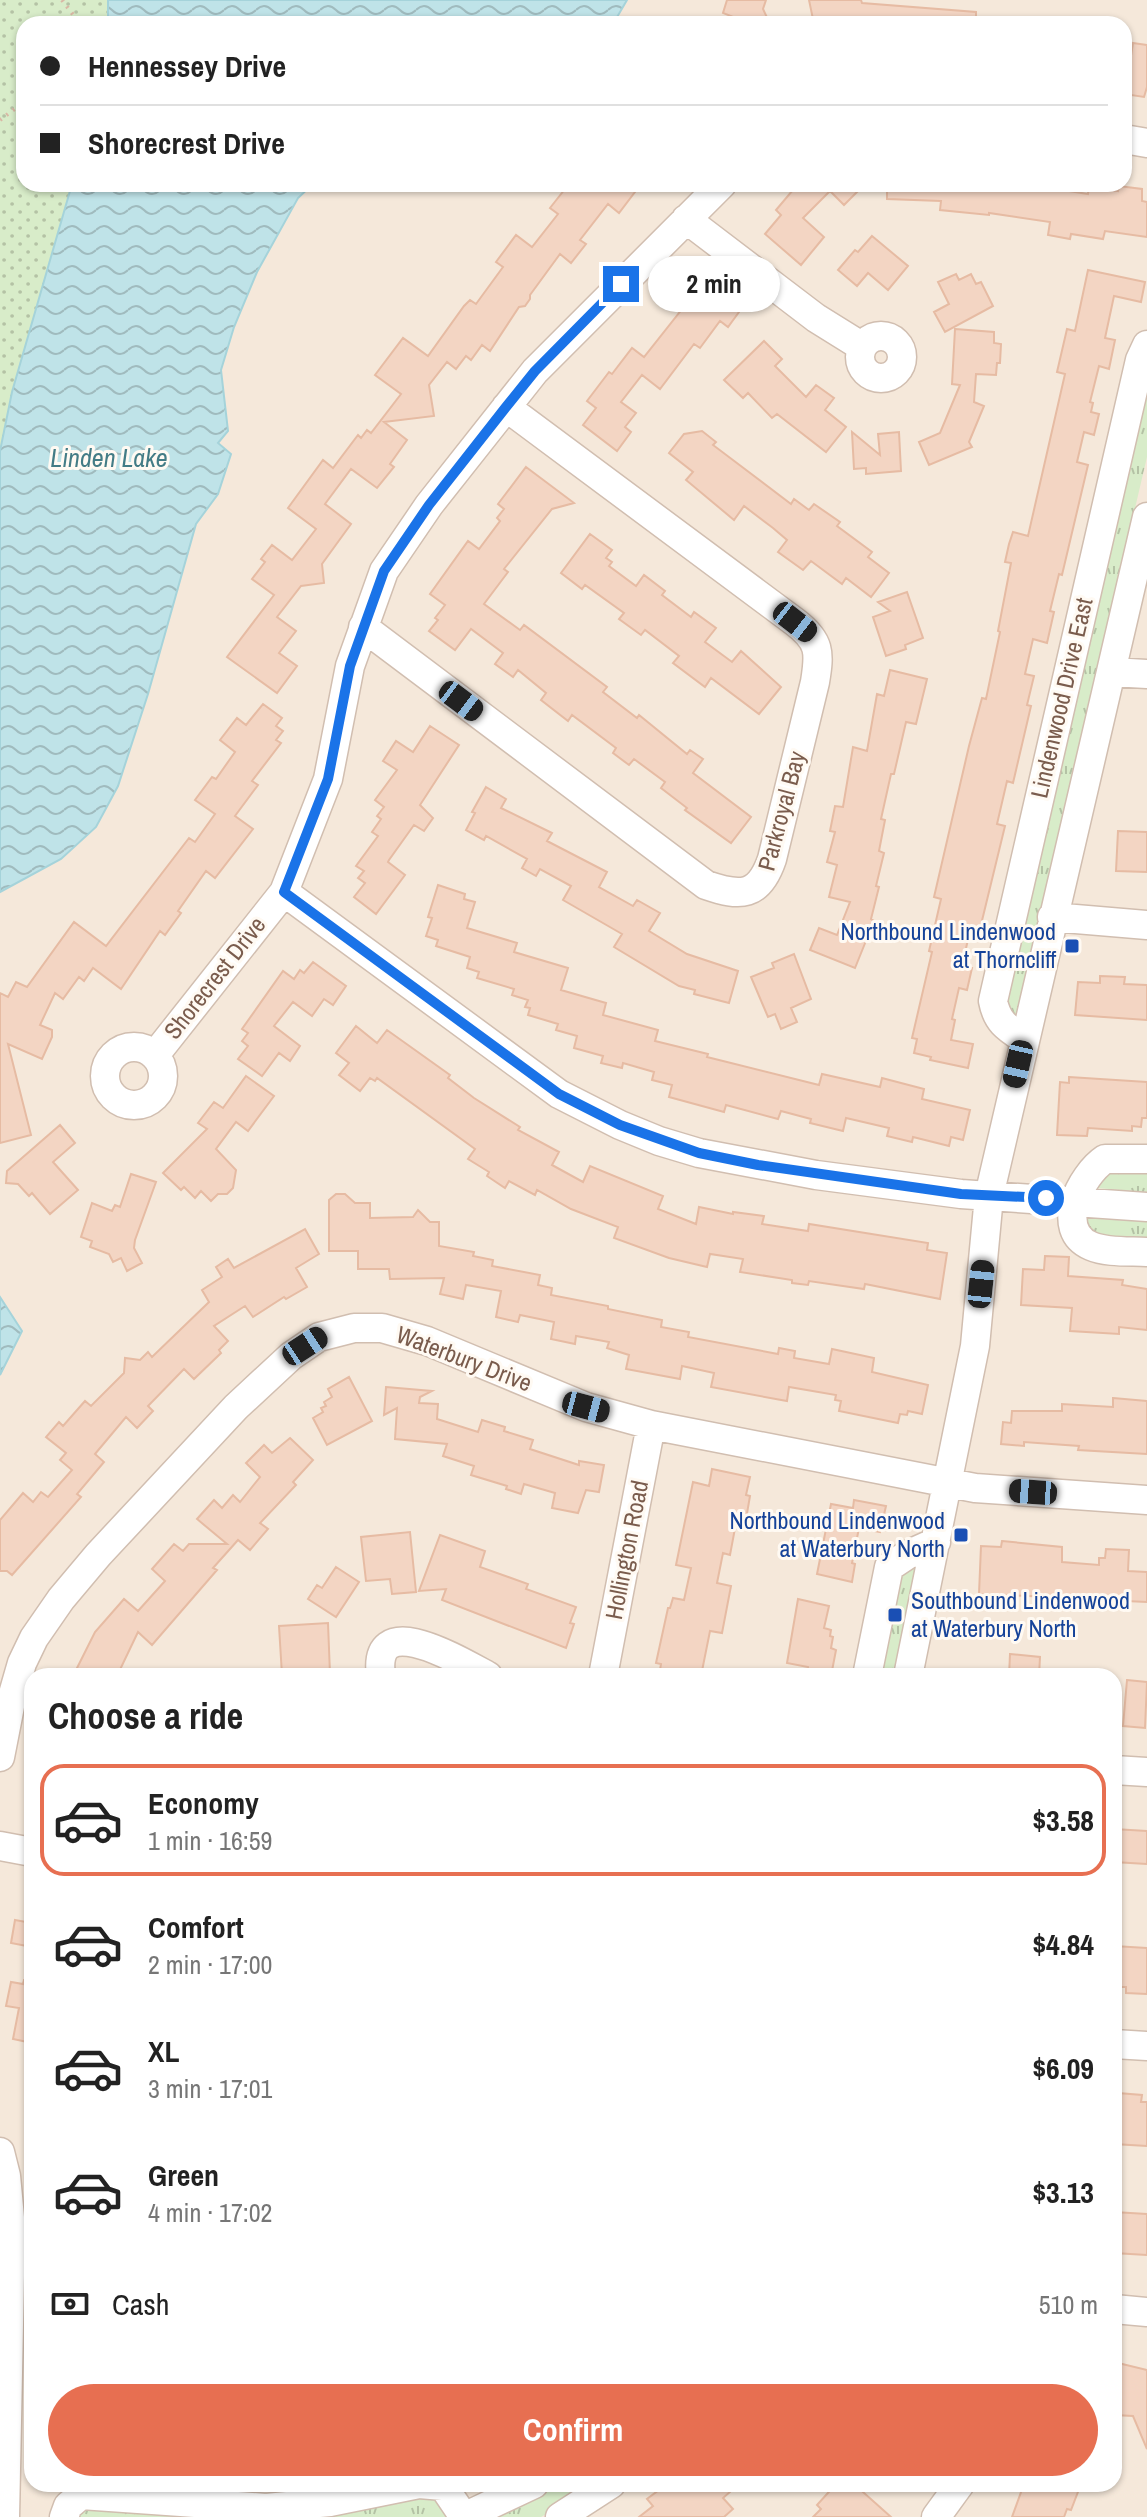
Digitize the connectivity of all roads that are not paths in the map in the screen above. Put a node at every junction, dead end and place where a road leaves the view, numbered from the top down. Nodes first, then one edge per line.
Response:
1 (714, 192) edge
2 (686, 219) junction
3 (1147, 345) edge
4 (861, 346) dead end
5 (506, 407) junction
6 (1147, 517) edge
7 (363, 627) junction
8 (1112, 672) junction
9 (1147, 674) edge
10 (284, 892) junction
11 (1052, 917) junction
12 (1147, 925) edge
13 (1024, 1039) junction
14 (155, 1055) dead end
15 (1147, 1159) edge
16 (989, 1196) junction
17 (1074, 1200) junction
18 (1147, 1207) edge
19 (1147, 1252) edge
20 (651, 1425) junction
21 (947, 1482) junction
22 (1147, 1500) edge
23 (936, 1542) junction
24 (380, 1668) edge
25 (474, 1668) edge
26 (605, 1668) edge
27 (869, 1668) edge
28 (910, 1668) edge
29 (0, 1757) edge
30 (1122, 1770) edge
31 (1147, 1772) edge
32 (0, 1846) edge
33 (24, 1850) edge
34 (1122, 2044) edge
35 (1147, 2046) edge
36 (0, 2152) edge
37 (21, 2229) edge
38 (1122, 2310) edge
39 (1147, 2312) edge
40 (379, 2492) edge
41 (447, 2492) edge
42 (517, 2492) edge
43 (599, 2492) edge
44 (954, 2492) edge
45 (5, 2517) edge
46 (64, 2517) edge
47 (464, 2517) edge
48 (560, 2517) edge
49 (936, 2517) edge

1 - 2 street, Shorecrest Drive
2 - 4 street
2 - 5 street, Shorecrest Drive
3 - 13 street, Lindenwood Drive East
5 - 7 street, Shorecrest Drive
5 - 7 street, Parkroyal Bay
6 - 8 street, Lindenwood Drive East
7 - 10 street, Shorecrest Drive
8 - 9 street
8 - 11 street, Lindenwood Drive East
10 - 14 street, Shorecrest Drive
10 - 16 street
11 - 12 street
11 - 13 street, Lindenwood Drive East
13 - 16 street, Lindenwood Drive East
15 - 17 street
16 - 17 street
16 - 21 street, Lindenwood Drive East
17 - 18 street
17 - 19 street
20 - 21 street, Waterbury Drive
20 - 26 street, Hollington Road
20 - 29 street, Waterbury Drive
21 - 22 street, Waterbury Drive
21 - 23 street, Lindenwood Drive East
23 - 27 street
23 - 28 street, Lindenwood Drive East
24 - 25 street
30 - 31 street
32 - 33 street
34 - 35 street
36 - 37 street
37 - 45 street
38 - 39 street
40 - 46 street
41 - 47 street
42 - 47 street
43 - 48 street
44 - 49 street

